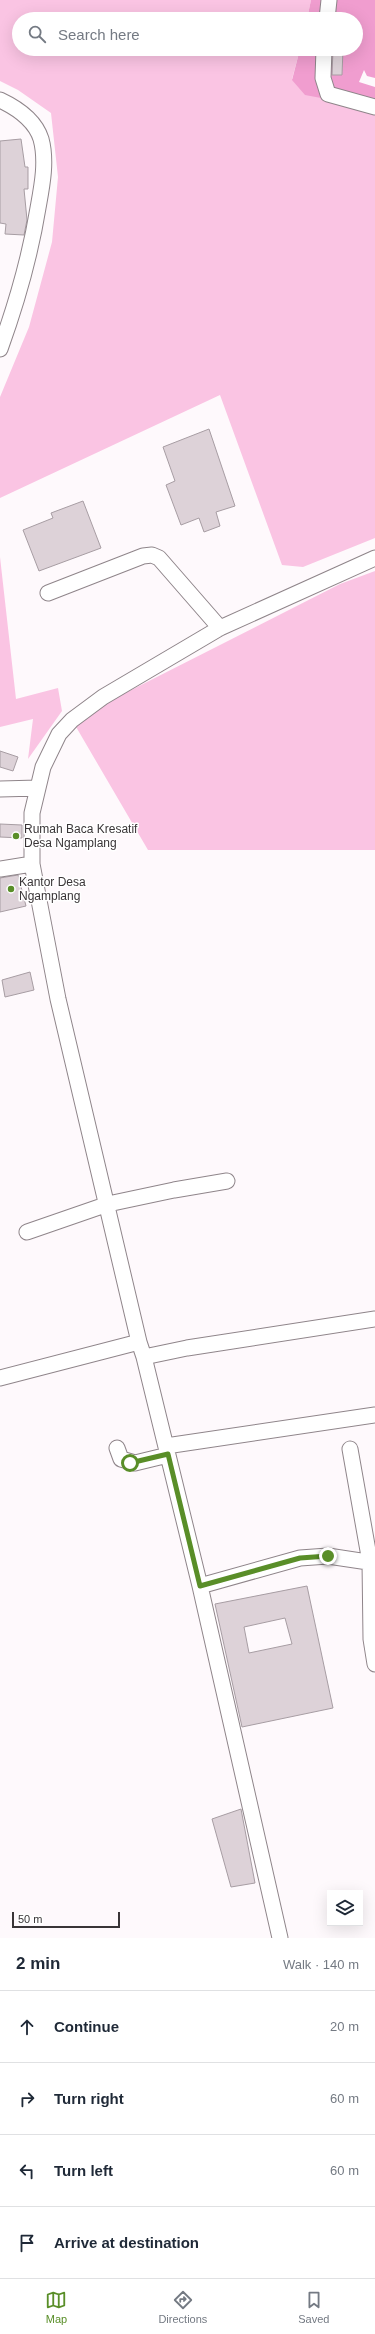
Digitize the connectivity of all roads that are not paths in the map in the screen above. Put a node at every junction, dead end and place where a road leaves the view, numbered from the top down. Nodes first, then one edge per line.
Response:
1 (329, 0) edge
2 (328, 12) edge
3 (324, 56) edge
4 (0, 100) edge
5 (375, 107) edge
6 (0, 348) edge
7 (375, 558) edge
8 (48, 593) dead end
9 (220, 628) junction
10 (38, 788) junction
11 (0, 789) edge
12 (32, 864) junction
13 (0, 869) edge
14 (227, 1181) dead end
15 (108, 1204) junction
16 (27, 1232) dead end
17 (375, 1319) edge
18 (139, 1342) junction
19 (144, 1357) junction
20 (0, 1378) edge
21 (375, 1414) edge
22 (117, 1448) dead end
23 (350, 1449) dead end
24 (167, 1450) junction
25 (372, 1562) edge
26 (200, 1586) junction
27 (375, 1664) edge
28 (280, 1938) edge

1 - 2 street
3 - 5 street
4 - 6 street
7 - 9 street
8 - 9 street
9 - 10 street
10 - 11 street
10 - 12 street
12 - 13 street
12 - 15 street
14 - 15 street
15 - 16 street
15 - 18 street
17 - 19 street
18 - 19 street
18 - 20 street
19 - 24 street
21 - 24 street
22 - 24 street
23 - 25 street
24 - 26 street
25 - 26 street
25 - 27 street
26 - 28 street

